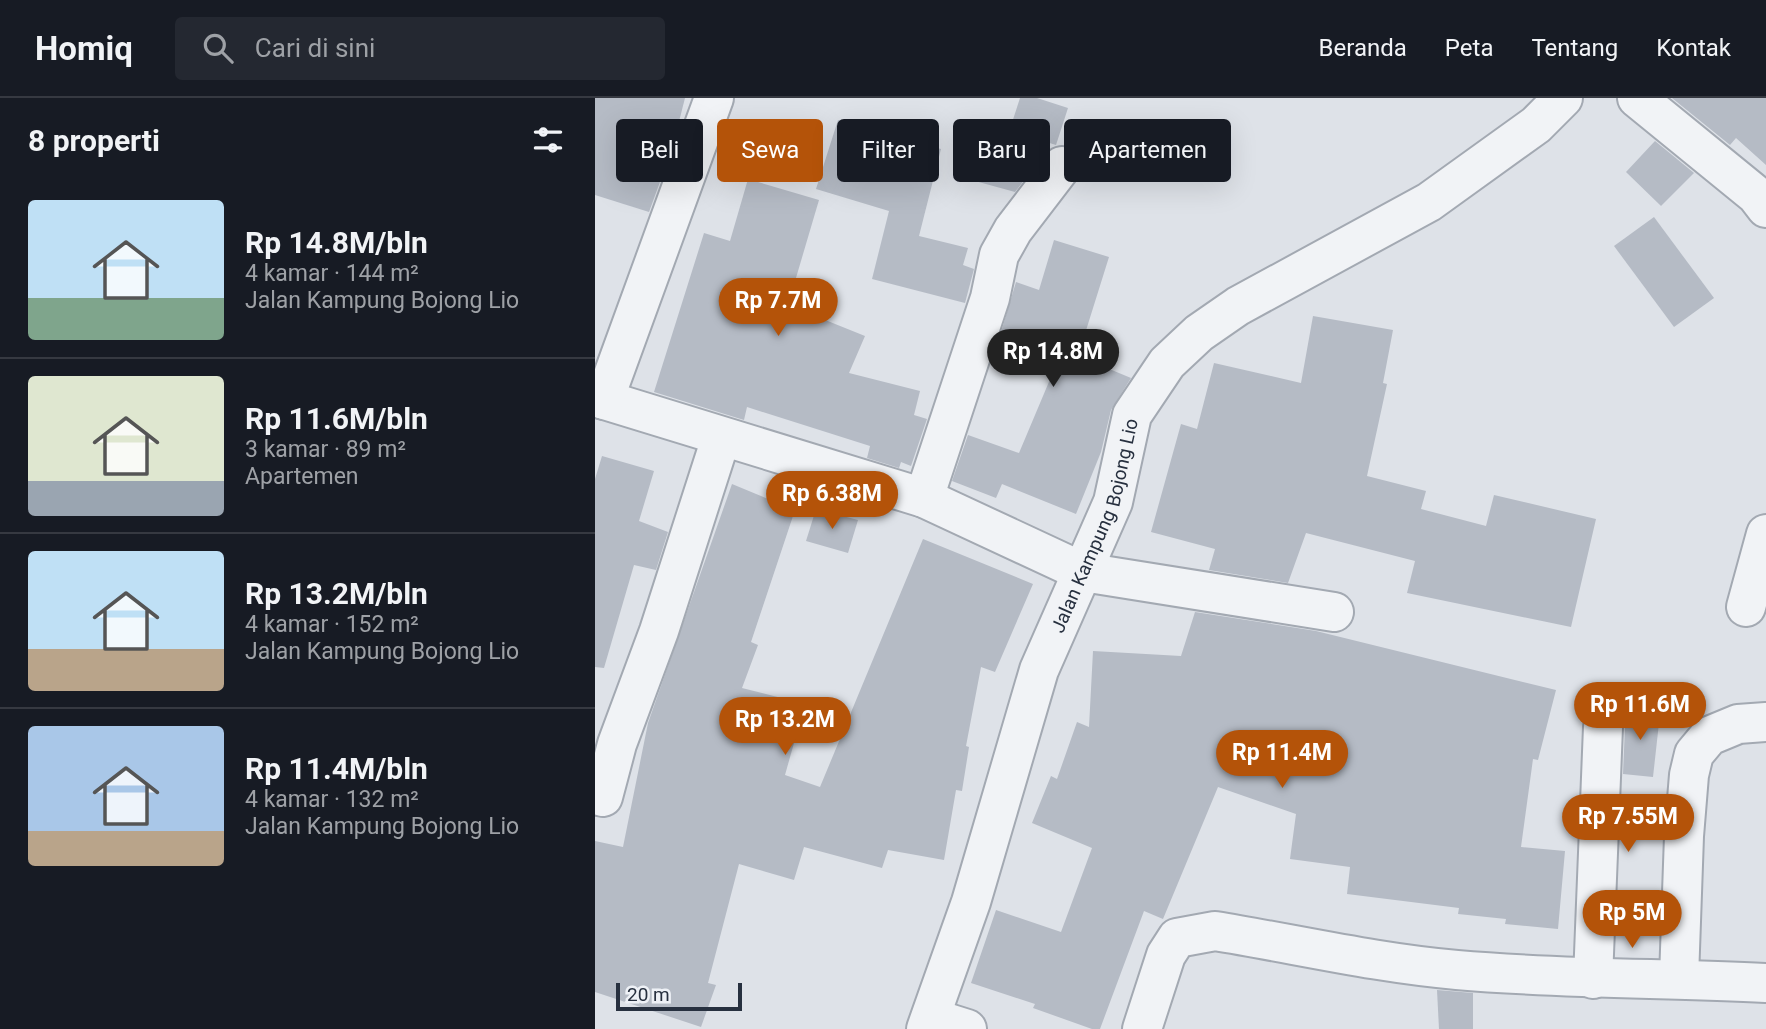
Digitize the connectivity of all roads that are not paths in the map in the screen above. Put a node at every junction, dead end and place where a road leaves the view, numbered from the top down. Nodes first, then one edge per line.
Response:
1 (715, 98) edge
2 (1563, 98) edge
3 (1637, 98) edge
4 (1062, 166) dead end
5 (1766, 208) edge
6 (599, 398) edge
7 (721, 438) junction
8 (924, 498) junction
9 (1766, 534) edge
10 (1083, 572) junction
11 (1746, 607) dead end
12 (1334, 612) dead end
13 (1766, 722) edge
14 (1603, 726) dead end
15 (595, 795) edge
16 (1666, 979) junction
17 (1602, 980) junction
18 (1766, 983) edge
19 (929, 1023) edge
20 (967, 1029) edge
21 (1142, 1029) edge

1 - 6 street
2 - 10 street, Jalan Kampung Bojong Lio
3 - 5 street
4 - 8 street
6 - 7 street
7 - 8 street
7 - 15 street
8 - 10 street
9 - 11 street
10 - 12 street
10 - 19 street, Jalan Kampung Bojong Lio
13 - 16 street
14 - 17 street
16 - 17 street
16 - 18 street
17 - 21 street
19 - 20 street

